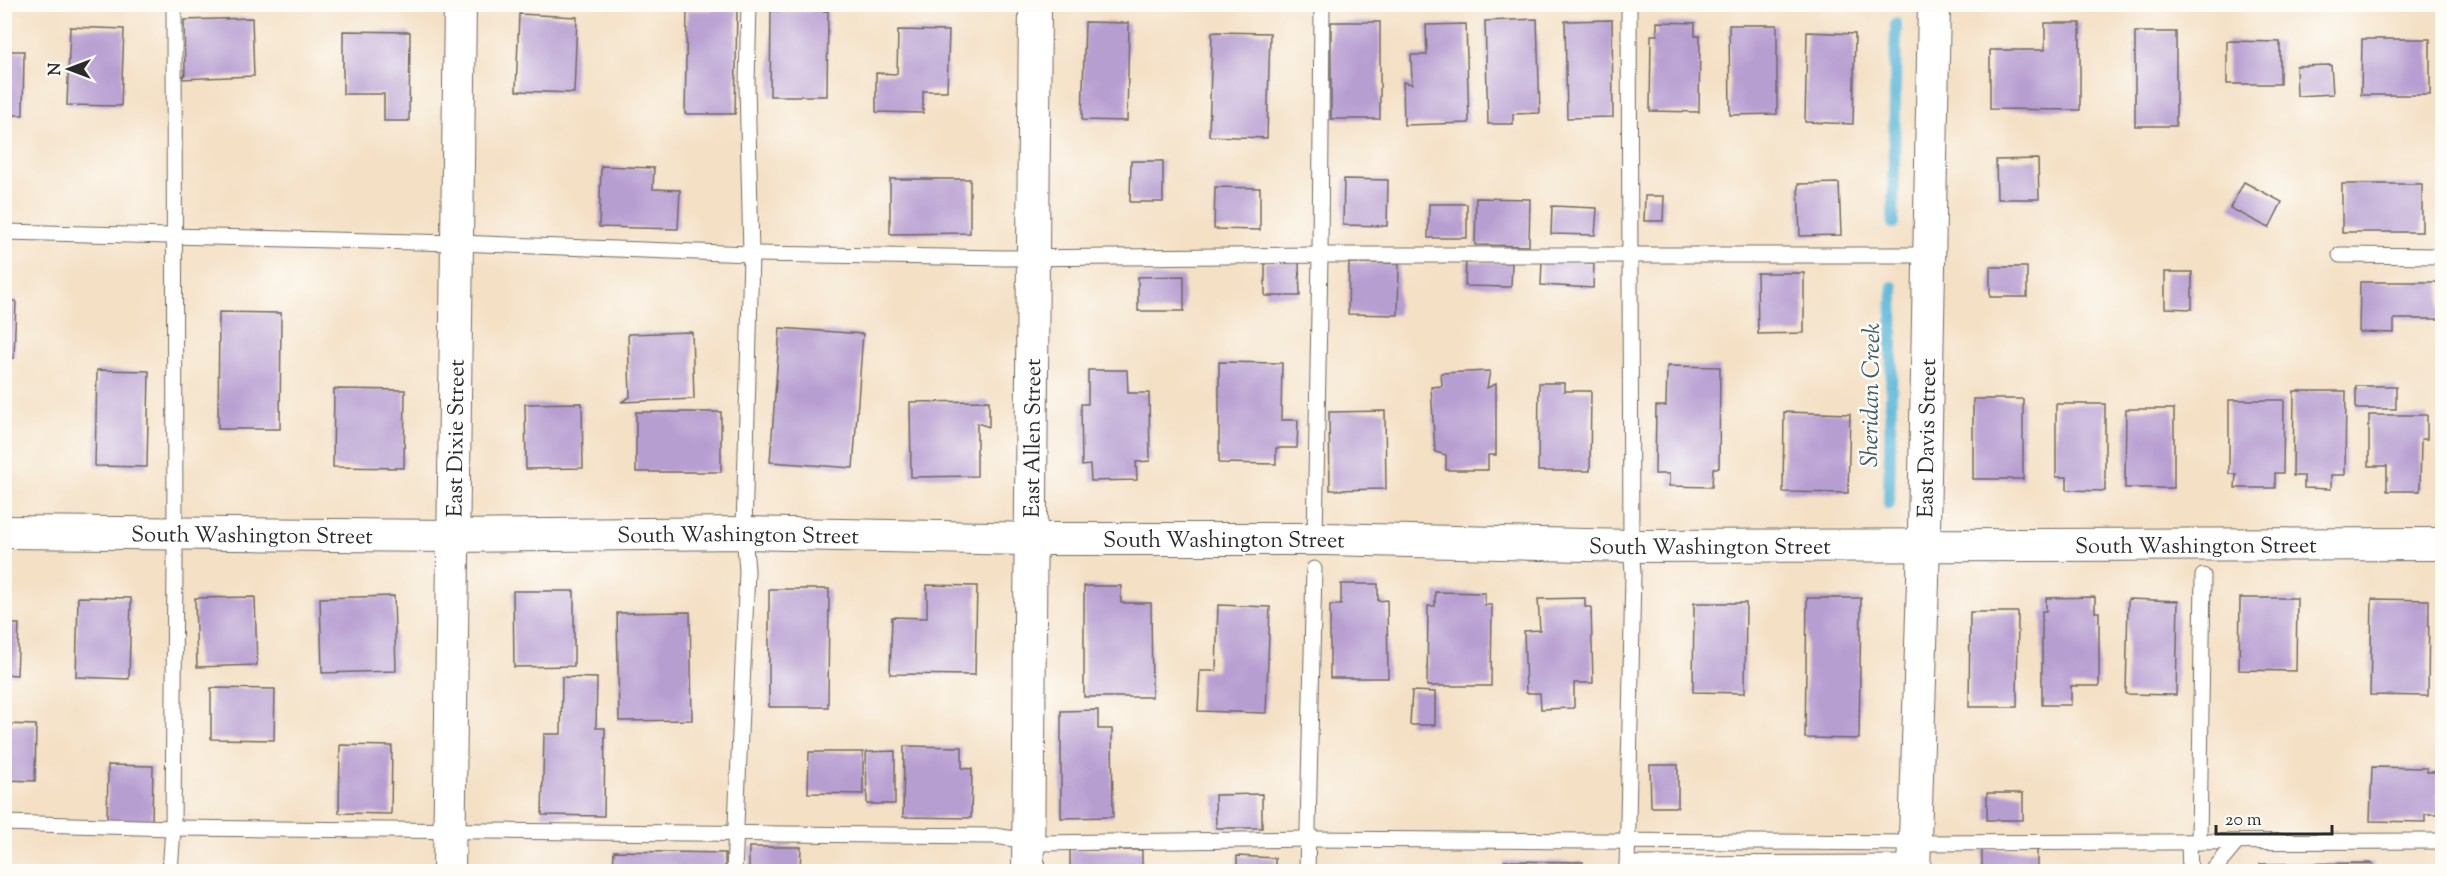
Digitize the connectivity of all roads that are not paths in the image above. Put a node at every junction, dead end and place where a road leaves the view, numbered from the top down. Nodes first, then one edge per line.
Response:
1 (174, 4) edge
2 (460, 4) edge
3 (749, 4) edge
4 (1035, 4) edge
5 (1322, 4) edge
6 (1629, 4) edge
7 (1934, 4) edge
8 (4, 232) edge
9 (174, 236) junction
10 (457, 243) junction
11 (751, 254) junction
12 (1320, 255) junction
13 (1630, 255) junction
14 (1928, 255) junction
15 (2340, 255) dead end
16 (2442, 256) edge
17 (1033, 258) junction
18 (4, 532) edge
19 (176, 533) junction
20 (744, 533) junction
21 (453, 536) junction
22 (1031, 538) junction
23 (1315, 538) junction
24 (2442, 544) edge
25 (1631, 546) junction
26 (1923, 546) junction
27 (1314, 570) dead end
28 (2203, 576) dead end
29 (4, 823) edge
30 (173, 828) junction
31 (450, 831) junction
32 (735, 834) junction
33 (1307, 839) junction
34 (1029, 841) junction
35 (1628, 841) junction
36 (2442, 841) edge
37 (2194, 842) junction
38 (2236, 842) junction
39 (1730, 843) junction
40 (1914, 859) edge
41 (1729, 867) edge
42 (1627, 868) edge
43 (170, 872) edge
44 (449, 872) edge
45 (734, 872) edge
46 (1028, 872) edge
47 (1307, 872) edge
48 (2190, 872) edge
49 (2212, 872) edge

1 - 9 lane
2 - 10 street, East Dixie Street
3 - 11 lane
4 - 17 street, East Allen Street
5 - 12 lane
6 - 13 lane
7 - 14 street, East Davis Street
8 - 9 lane
9 - 10 lane
9 - 19 lane
10 - 11 lane
10 - 21 street, East Dixie Street
11 - 17 lane
11 - 20 lane
12 - 13 lane
12 - 17 lane
12 - 23 lane
13 - 14 lane
13 - 25 lane
14 - 26 street, East Davis Street
15 - 16 lane
17 - 22 street, East Allen Street
18 - 19 street, South Washington Street
19 - 21 street, South Washington Street
19 - 30 lane
20 - 21 street, South Washington Street
20 - 22 street, South Washington Street
20 - 32 lane
21 - 31 street, East Dixie Street
22 - 23 street, South Washington Street
22 - 34 street, East Allen Street
23 - 25 street, South Washington Street
24 - 26 street, South Washington Street
25 - 26 street, South Washington Street
25 - 35 lane
26 - 40 street, East Davis Street
27 - 33 lane
28 - 37 lane
29 - 30 lane
30 - 31 lane
30 - 43 lane
31 - 32 lane
31 - 44 street, East Dixie Street
32 - 34 lane
32 - 45 lane
33 - 34 lane
33 - 35 lane
33 - 47 lane
34 - 46 street, East Allen Street
35 - 39 lane
35 - 42 lane
36 - 38 lane
37 - 38 lane
37 - 40 lane
37 - 48 lane
38 - 49 lane
39 - 40 lane
39 - 41 lane
40 - 41 lane
41 - 42 lane

